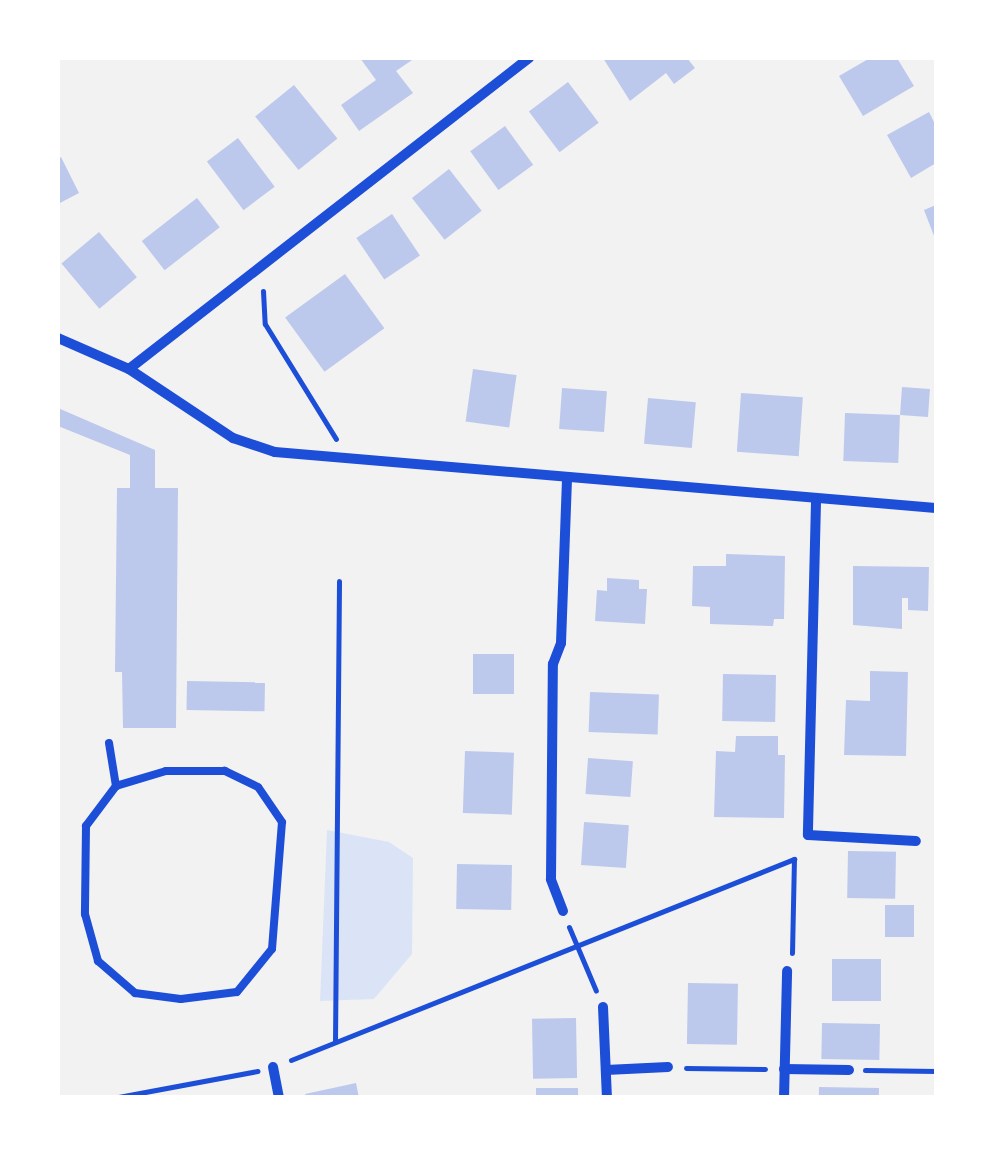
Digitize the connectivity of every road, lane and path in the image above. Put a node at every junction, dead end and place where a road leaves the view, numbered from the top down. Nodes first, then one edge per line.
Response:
1 (529, 58) edge
2 (261, 269) junction
3 (58, 338) edge
4 (129, 369) junction
5 (351, 463) junction
6 (567, 481) junction
7 (816, 502) junction
8 (936, 508) edge
9 (339, 580) dead end
10 (109, 742) dead end
11 (116, 786) junction
12 (808, 835) junction
13 (916, 841) dead end
14 (794, 860) junction
15 (563, 910) joint
16 (576, 946) junction
17 (787, 970) joint
18 (603, 1007) joint
19 (335, 1042) junction
20 (272, 1068) junction
21 (668, 1068) joint
22 (606, 1070) junction
23 (784, 1070) junction
24 (849, 1070) joint
25 (936, 1071) edge
26 (113, 1098) edge
27 (279, 1098) edge
28 (607, 1098) edge
29 (784, 1098) edge

1 - 2 street
2 - 4 street
2 - 5 path
3 - 4 street
4 - 5 street
5 - 6 street
6 - 7 street
6 - 15 street
7 - 8 street
7 - 12 street
9 - 19 path
10 - 11 lane
11 - 11 lane
12 - 13 street
12 - 14 path
14 - 16 path
14 - 17 path
15 - 16 path
16 - 18 path
16 - 19 path
17 - 23 street
18 - 22 street
19 - 20 path
20 - 26 path
20 - 27 street
21 - 22 street
21 - 23 path
22 - 28 street
23 - 24 street
23 - 29 street
24 - 25 path

